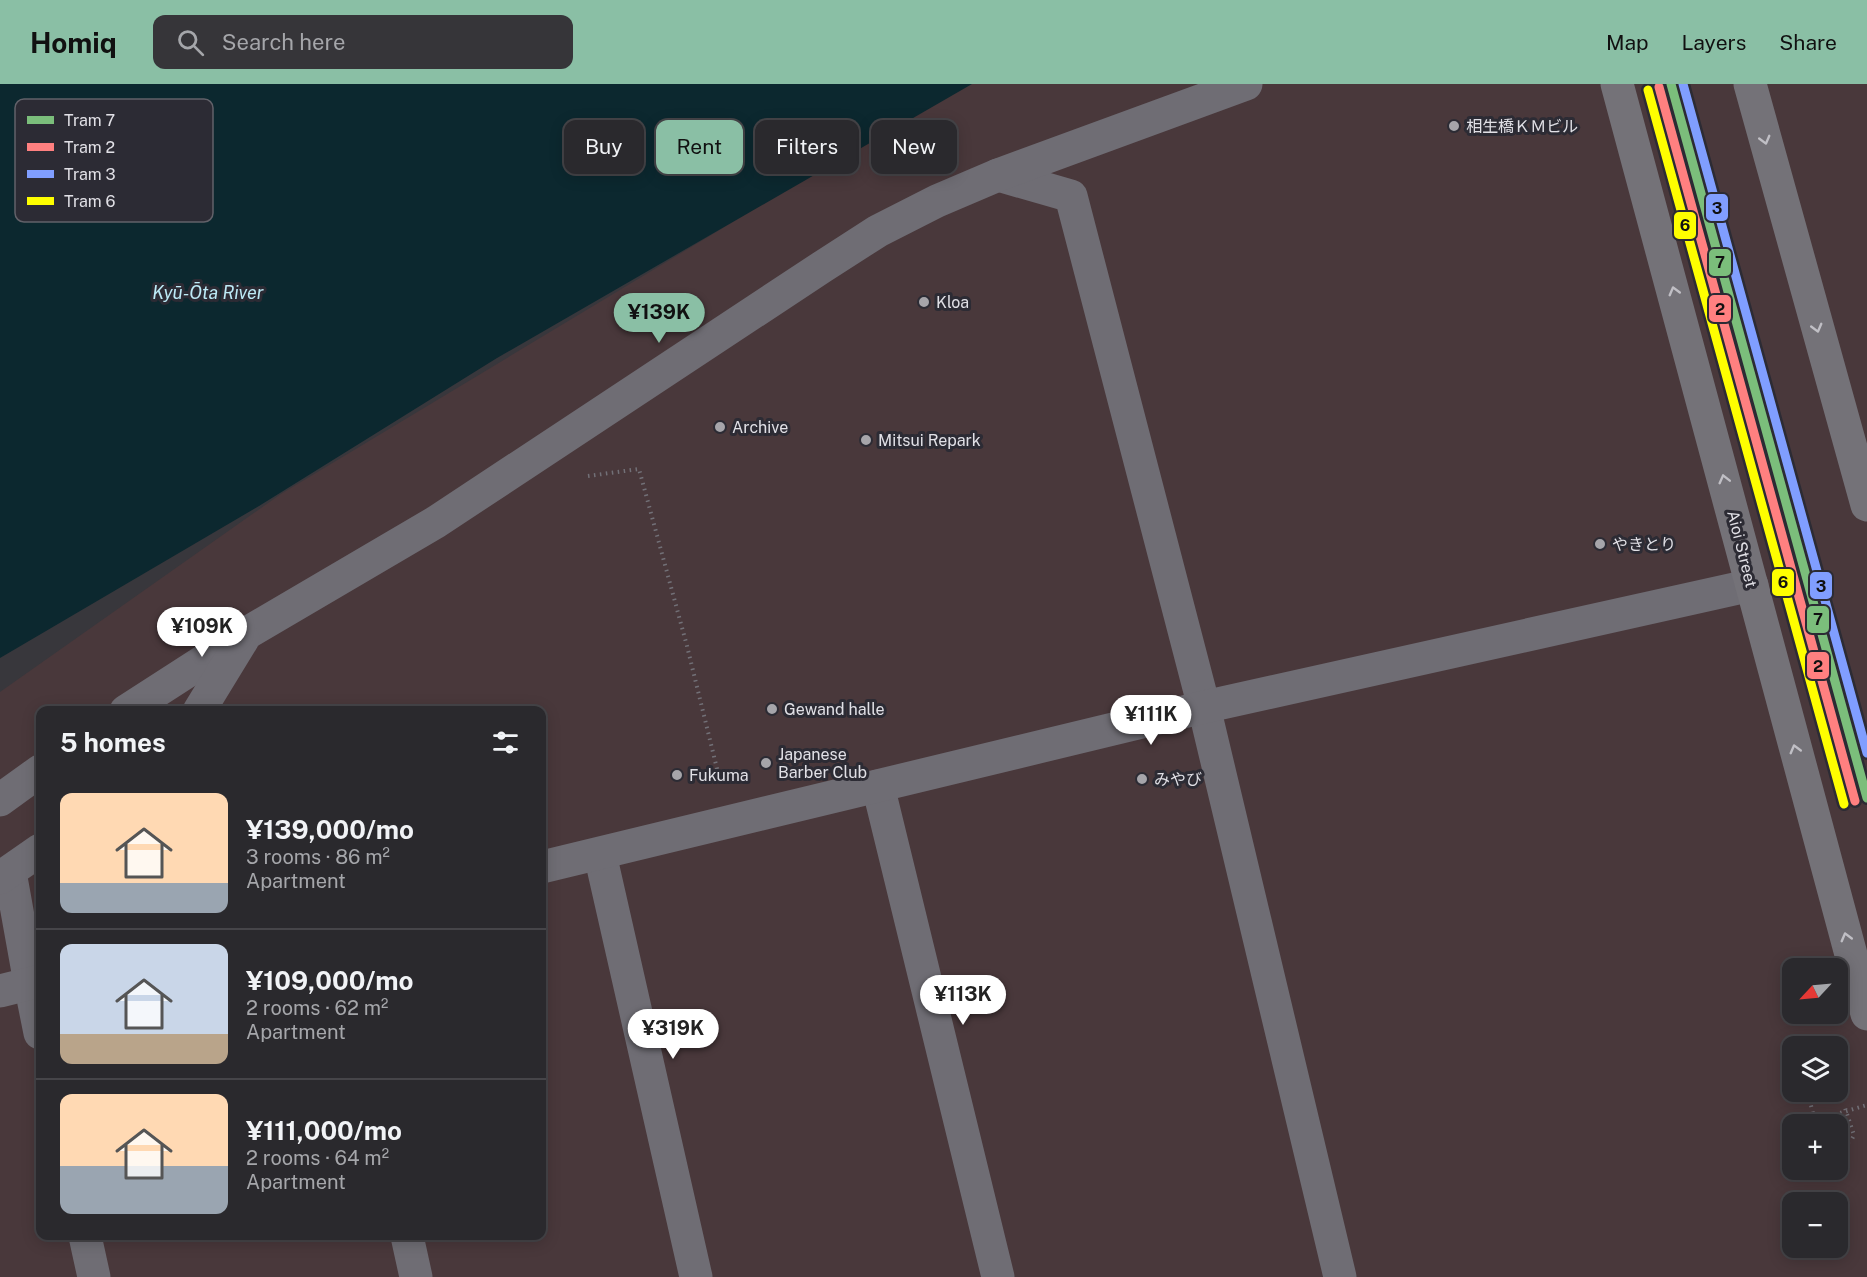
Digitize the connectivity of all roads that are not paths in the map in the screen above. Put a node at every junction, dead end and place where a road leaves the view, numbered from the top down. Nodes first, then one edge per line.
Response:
1 (1246, 84) edge
2 (1617, 84) edge
3 (1750, 84) edge
4 (998, 175) junction
5 (1867, 505) edge
6 (1752, 585) junction
7 (248, 633) junction
8 (134, 706) edge
9 (202, 706) edge
10 (1204, 707) junction
11 (36, 774) edge
12 (878, 786) junction
13 (0, 800) edge
14 (36, 853) edge
15 (600, 854) junction
16 (546, 866) edge
17 (5, 875) edge
18 (23, 985) edge
19 (1867, 1014) edge
20 (36, 1022) edge
21 (86, 1240) edge
22 (408, 1240) edge
23 (94, 1277) edge
24 (416, 1277) edge
25 (696, 1277) edge
26 (998, 1277) edge
27 (1340, 1277) edge

1 - 4 street
6 -> 2 highway, Aioi Street
3 -> 5 highway
4 - 7 street
4 - 10 street
6 - 10 street
19 -> 6 highway, Aioi Street
7 - 8 street
7 - 9 street
10 - 12 street
10 - 27 street
11 - 13 street
12 - 15 street
12 - 26 street
14 - 17 street
15 - 16 street
15 - 25 street
17 - 18 street
18 - 20 street
21 - 23 street
22 - 24 street

